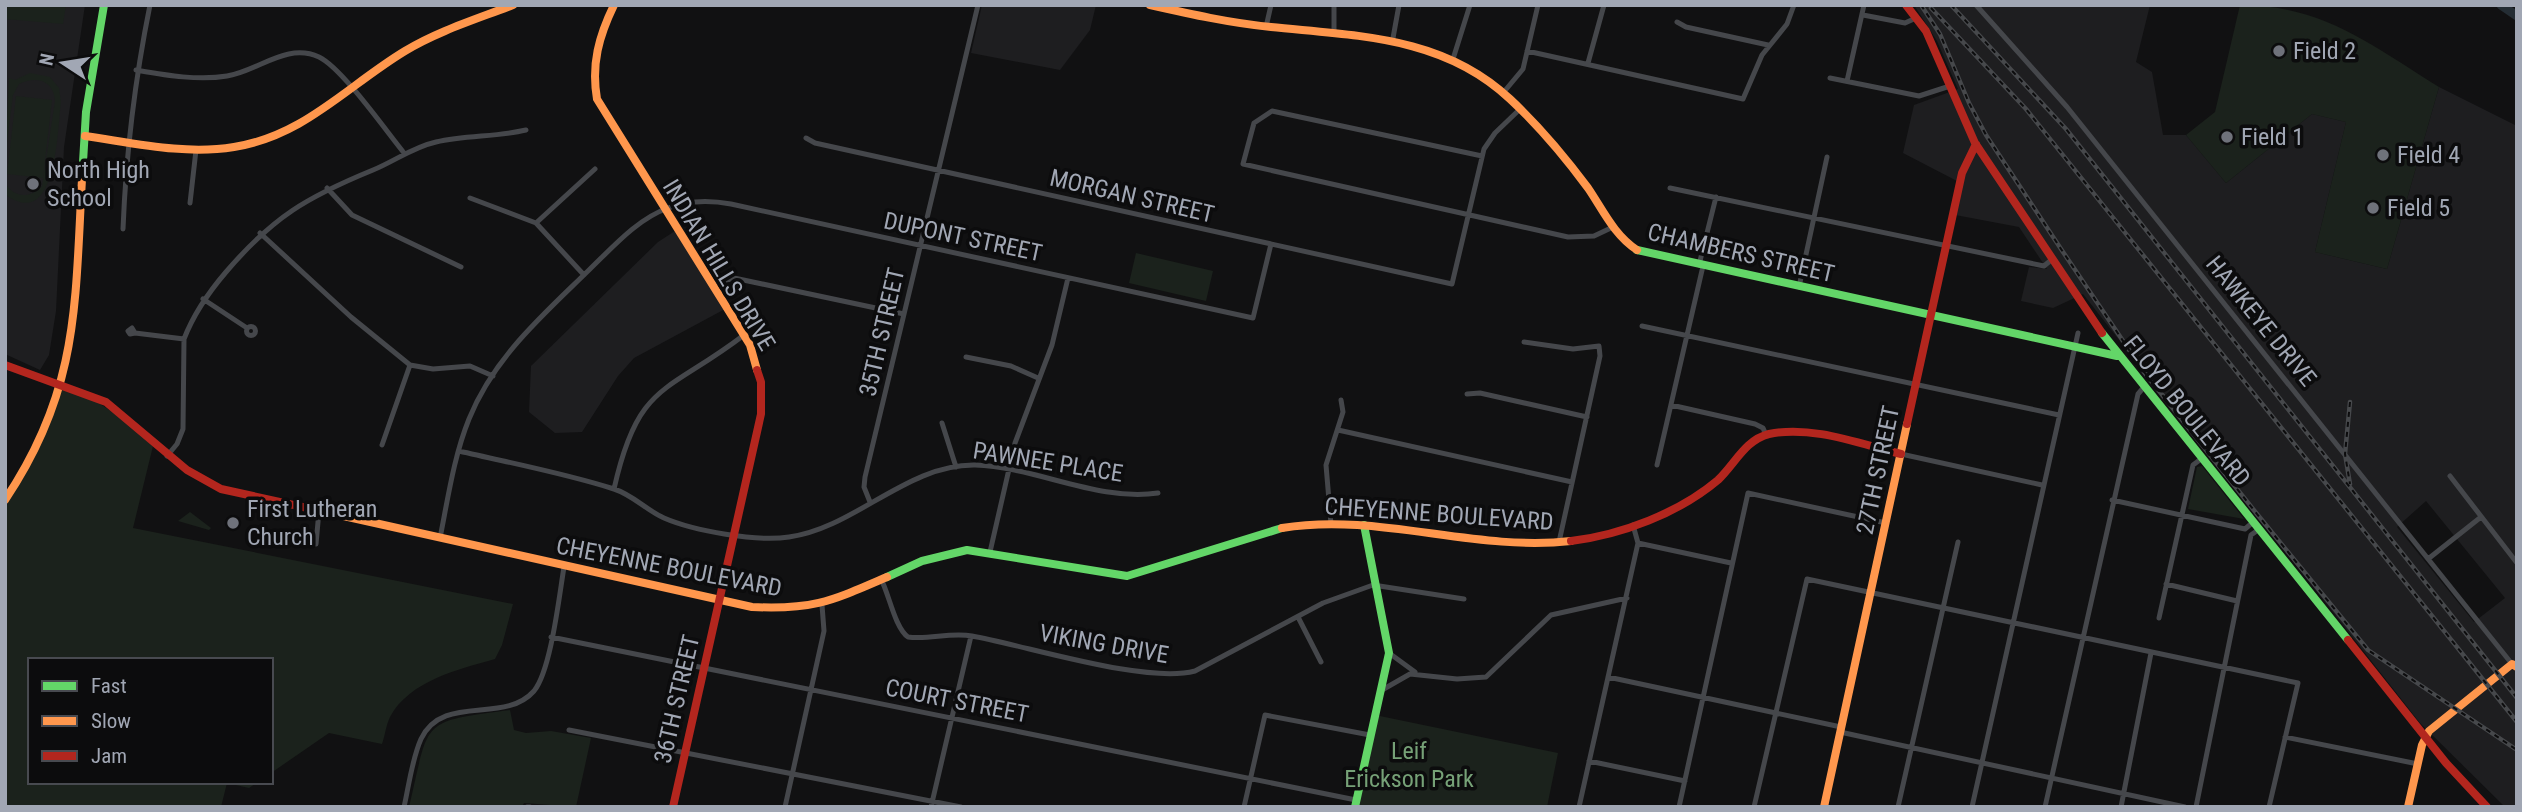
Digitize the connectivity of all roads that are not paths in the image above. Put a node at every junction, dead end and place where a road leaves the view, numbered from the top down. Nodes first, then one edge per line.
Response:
1 (104, 5) edge
2 (150, 5) edge
3 (513, 5) edge
4 (614, 5) edge
5 (978, 5) edge
6 (1150, 5) edge
7 (1271, 5) edge
8 (1334, 5) edge
9 (1399, 5) edge
10 (1470, 5) edge
11 (1538, 5) edge
12 (1604, 5) edge
13 (1794, 5) edge
14 (1864, 5) edge
15 (1906, 5) edge
16 (1976, 5) edge
17 (1197, 11) edge
18 (1863, 15) junction
19 (1916, 18) junction
20 (1677, 22) dead end
21 (1266, 27) junction
22 (1334, 32) junction
23 (1393, 38) junction
24 (1768, 45) junction
25 (1527, 51) junction
26 (1453, 59) junction
27 (1588, 63) junction
28 (136, 70) junction
29 (1830, 78) dead end
30 (1847, 81) junction
31 (1950, 86) junction
32 (353, 91) junction
33 (1503, 93) junction
34 (1519, 110) junction
35 (526, 130) dead end
36 (85, 136) junction
37 (806, 138) dead end
38 (128, 142) junction
39 (1976, 145) junction
40 (196, 150) junction
41 (404, 153) junction
42 (1482, 156) junction
43 (1827, 157) dead end
44 (595, 169) dead end
45 (938, 170) junction
46 (327, 188) junction
47 (1670, 188) dead end
48 (1716, 197) junction
49 (470, 198) dead end
50 (190, 203) dead end
51 (665, 209) junction
52 (1469, 214) junction
53 (1814, 218) junction
54 (536, 223) junction
55 (1613, 227) junction
56 (123, 229) dead end
57 (260, 233) junction
58 (1270, 244) junction
59 (1946, 245) junction
60 (920, 246) junction
61 (2050, 261) junction
62 (1701, 266) junction
63 (461, 267) dead end
64 (584, 275) junction
65 (1068, 278) junction
66 (713, 284) junction
67 (1800, 288) junction
68 (203, 299) junction
69 (904, 314) junction
70 (1931, 316) junction
71 (1642, 326) dead end
72 (247, 328) dead end
73 (135, 333) dead end
74 (2078, 333) dead end
75 (744, 335) junction
76 (1687, 335) junction
77 (184, 339) junction
78 (1524, 342) dead end
79 (2074, 347) junction
80 (2117, 356) junction
81 (966, 358) dead end
82 (5, 365) edge
83 (410, 365) junction
84 (493, 376) junction
85 (1038, 378) junction
86 (1916, 384) junction
87 (61, 385) junction
88 (2144, 387) junction
89 (1467, 394) dead end
90 (1341, 400) dead end
91 (1671, 405) junction
92 (2059, 415) junction
93 (1587, 416) junction
94 (942, 423) dead end
95 (1338, 430) junction
96 (1766, 435) junction
97 (382, 445) dead end
98 (459, 450) junction
99 (1901, 454) junction
100 (167, 456) junction
101 (2201, 459) junction
102 (1657, 465) dead end
103 (956, 467) junction
104 (1009, 469) junction
105 (2450, 476) dead end
106 (1572, 482) junction
107 (2042, 485) junction
108 (614, 489) junction
109 (1158, 493) dead end
110 (5, 500) edge
111 (2112, 500) junction
112 (870, 502) junction
113 (318, 511) junction
114 (2181, 515) junction
115 (2481, 517) junction
116 (1886, 523) junction
117 (1331, 524) junction
118 (1364, 525) junction
119 (1633, 525) junction
120 (2255, 526) junction
121 (733, 533) junction
122 (440, 538) junction
123 (1559, 542) junction
124 (1958, 542) dead end
125 (1639, 543) junction
126 (316, 544) dead end
127 (990, 552) junction
128 (2428, 559) junction
129 (1731, 563) junction
130 (2517, 563) edge
131 (564, 568) junction
132 (881, 579) junction
133 (1377, 584) junction
134 (2166, 584) junction
135 (1871, 593) junction
136 (1627, 598) junction
137 (1464, 599) dead end
138 (719, 600) junction
139 (2238, 601) junction
140 (822, 604) junction
141 (1941, 608) junction
142 (1298, 617) junction
143 (2159, 618) dead end
144 (2011, 623) junction
145 (971, 635) junction
146 (551, 637) junction
147 (2081, 639) junction
148 (1389, 653) junction
149 (2151, 653) junction
150 (1321, 662) dead end
151 (2514, 666) edge
152 (704, 668) junction
153 (2224, 668) junction
154 (1418, 674) junction
155 (1608, 677) junction
156 (812, 690) junction
157 (1381, 690) junction
158 (1705, 698) junction
159 (1775, 712) junction
160 (951, 718) junction
161 (1841, 729) junction
162 (569, 730) dead end
163 (1370, 735) junction
164 (2285, 737) junction
165 (2425, 737) junction
166 (1910, 748) junction
167 (686, 751) junction
168 (1589, 761) junction
169 (1982, 764) junction
170 (2418, 764) junction
171 (793, 773) junction
172 (1250, 780) junction
173 (2051, 780) junction
174 (1685, 781) junction
175 (2123, 794) junction
176 (931, 804) edge
177 (1355, 804) edge
178 (404, 807) edge
179 (673, 807) edge
180 (785, 807) edge
181 (961, 807) edge
182 (1244, 807) edge
183 (1579, 807) edge
184 (1679, 807) edge
185 (1754, 807) edge
186 (1824, 807) edge
187 (1898, 807) edge
188 (1972, 807) edge
189 (2045, 807) edge
190 (2121, 807) edge
191 (2185, 807) edge
192 (2196, 807) edge
193 (2269, 807) edge
194 (2408, 807) edge
195 (2487, 807) edge

1 - 36 main road
2 - 28 street
3 - 32 main road
4 - 51 main road, INDIAN HILLS DRIVE
5 - 45 street, 35TH STREET
6 - 17 main road
7 - 21 street
8 - 22 street
9 - 23 street
10 - 26 street
11 - 25 street
12 - 27 street
13 - 24 street
14 - 18 street
15 - 19 main road, FLOYD BOULEVARD
16 - 128 street, HAWKEYE DRIVE
17 - 21 main road
18 - 19 street
18 - 30 street
19 - 31 main road, FLOYD BOULEVARD
20 - 24 street
21 - 22 main road
22 - 23 main road
23 - 26 main road
24 - 27 street
25 - 27 street
25 - 33 street
26 - 33 main road
28 - 32 street
28 - 38 street
29 - 30 street
30 - 31 street
31 - 39 main road, FLOYD BOULEVARD
32 - 40 main road
32 - 41 street
33 - 34 main road
34 - 42 street
34 - 55 main road
35 - 41 street
36 - 38 main road
36 - 87 main road
37 - 45 street, MORGAN STREET
38 - 40 main road
38 - 56 street
39 - 59 main road, 27TH STREET
39 - 61 main road, FLOYD BOULEVARD
40 - 50 street
41 - 46 street
42 - 52 street
42 - 52 street, CHAMBERS STREET
43 - 53 street
44 - 54 street
45 - 58 street, MORGAN STREET
45 - 60 street, 35TH STREET
46 - 57 street
46 - 63 street
47 - 48 street
48 - 53 street
48 - 62 street
49 - 54 street
51 - 60 street, DUPONT STREET
51 - 64 street
51 - 66 main road, INDIAN HILLS DRIVE
52 - 55 street, CHAMBERS STREET
52 - 58 street, MORGAN STREET
53 - 59 street
53 - 67 street
54 - 64 street
55 - 62 main road, CHAMBERS STREET
57 - 68 street
57 - 83 street
58 - 65 street, DUPONT STREET
59 - 61 street
59 - 70 main road, 27TH STREET
60 - 65 street, DUPONT STREET
60 - 69 street, 35TH STREET
61 - 80 main road, FLOYD BOULEVARD
62 - 67 main road, CHAMBERS STREET
62 - 76 street
64 - 84 street
65 - 85 street
66 - 69 street
66 - 75 main road, INDIAN HILLS DRIVE
67 - 70 main road, CHAMBERS STREET
68 - 72 street
68 - 77 street
69 - 112 street, 35TH STREET
70 - 79 main road, CHAMBERS STREET
70 - 86 main road, 27TH STREET
71 - 76 street
73 - 77 street
74 - 79 street
75 - 108 street
75 - 121 main road, INDIAN HILLS DRIVE
76 - 86 street
76 - 91 street
77 - 100 street
78 - 93 street
79 - 80 main road, CHAMBERS STREET
79 - 92 street
80 - 88 main road, FLOYD BOULEVARD
81 - 85 street
82 - 87 main road, CHEYENNE BOULEVARD
83 - 84 street
83 - 97 street
84 - 98 street
85 - 104 street
86 - 92 street
86 - 99 main road, 27TH STREET
87 - 100 main road, CHEYENNE BOULEVARD
87 - 110 main road
88 - 101 main road, FLOYD BOULEVARD
88 - 111 street
89 - 93 street
90 - 95 street
91 - 96 street
91 - 102 street
92 - 107 street
93 - 106 street
94 - 103 street
95 - 106 street
95 - 117 street
96 - 99 main road
96 - 119 main road, CHEYENNE BOULEVARD
98 - 108 street, PAWNEE PLACE
98 - 122 street
99 - 107 street
99 - 116 main road, 27TH STREET
100 - 113 main road, CHEYENNE BOULEVARD
101 - 114 street
101 - 120 main road, FLOYD BOULEVARD
103 - 104 street, PAWNEE PLACE
103 - 112 street, PAWNEE PLACE
104 - 109 street, PAWNEE PLACE
104 - 127 street
105 - 115 street
106 - 123 street
107 - 144 street
108 - 121 street, PAWNEE PLACE
111 - 114 street
111 - 147 street
112 - 121 street, PAWNEE PLACE
113 - 122 main road, CHEYENNE BOULEVARD
113 - 126 street
114 - 120 street
114 - 134 street
115 - 128 street
115 - 130 street
116 - 129 street
116 - 135 main road, 27TH STREET
117 - 118 main road, CHEYENNE BOULEVARD
117 - 127 main road, CHEYENNE BOULEVARD
118 - 123 main road, CHEYENNE BOULEVARD
118 - 133 main road
119 - 123 main road, CHEYENNE BOULEVARD
119 - 125 street
120 - 139 street
120 - 165 main road, FLOYD BOULEVARD
121 - 138 main road, INDIAN HILLS DRIVE
122 - 131 main road, CHEYENNE BOULEVARD
124 - 141 street
125 - 129 street
125 - 136 street
127 - 132 main road, CHEYENNE BOULEVARD
128 - 151 street, HAWKEYE DRIVE
129 - 158 street
131 - 138 main road, CHEYENNE BOULEVARD
131 - 146 street
132 - 140 main road, CHEYENNE BOULEVARD
132 - 145 street, VIKING DRIVE
133 - 137 street, VIKING DRIVE
133 - 142 street, VIKING DRIVE
133 - 148 main road
134 - 139 street
134 - 143 street
135 - 141 street
135 - 159 street
135 - 161 main road, 27TH STREET
136 - 154 street
136 - 155 street
138 - 140 main road, CHEYENNE BOULEVARD
138 - 152 main road, 36TH STREET
139 - 153 street
140 - 156 street
141 - 144 street
141 - 166 street
142 - 145 street, VIKING DRIVE
142 - 150 street
144 - 147 street
144 - 169 street
145 - 160 street
146 - 152 street, COURT STREET
146 - 178 street
147 - 149 street
147 - 173 street
148 - 154 street
148 - 157 main road
149 - 153 street
149 - 175 street
151 - 165 main road
152 - 156 street, COURT STREET
152 - 167 main road, 36TH STREET
153 - 164 street
153 - 192 street
154 - 157 street
155 - 158 street
155 - 168 street
156 - 160 street, COURT STREET
156 - 171 street
157 - 163 main road
158 - 159 street
158 - 174 street
159 - 161 street
159 - 185 street
160 - 172 street, COURT STREET
160 - 176 street
161 - 166 street
161 - 186 main road, 27TH STREET
162 - 167 street
163 - 172 street
163 - 177 main road
164 - 170 street
164 - 193 street
165 - 170 main road
165 - 195 main road, FLOYD BOULEVARD
166 - 169 street
166 - 187 street
167 - 171 street
167 - 179 main road, 36TH STREET
168 - 174 street
168 - 183 street
169 - 173 street
169 - 188 street
170 - 194 main road
171 - 176 street
171 - 180 street
172 - 177 street, COURT STREET
172 - 182 street
173 - 175 street
173 - 189 street
174 - 184 street
175 - 190 street
175 - 191 street
176 - 181 street

